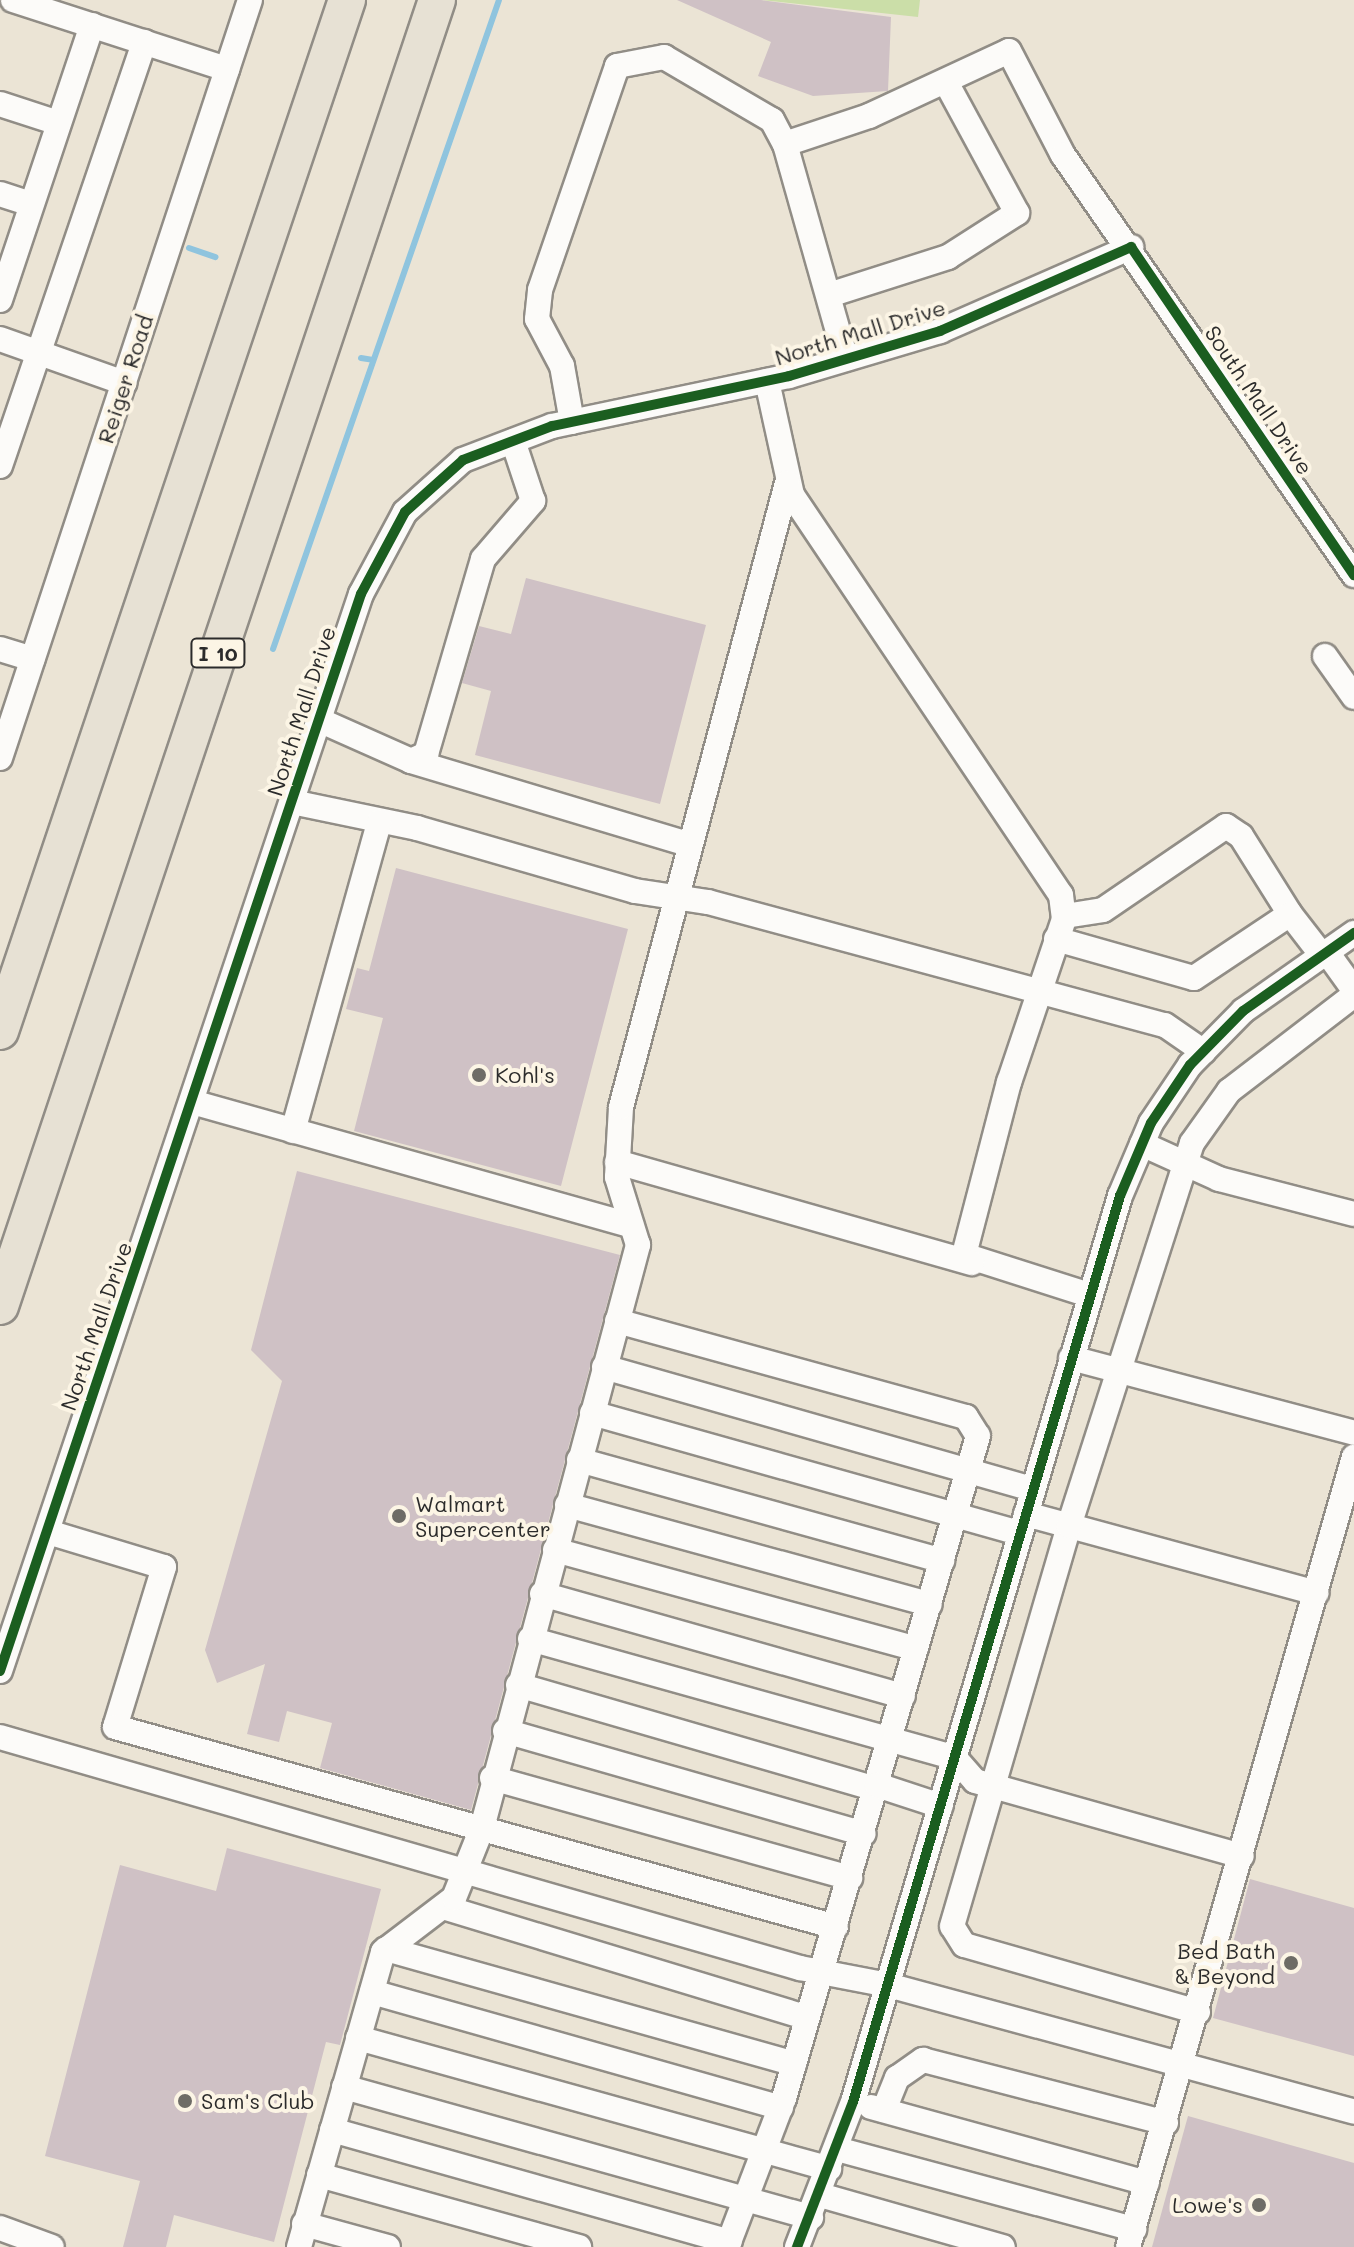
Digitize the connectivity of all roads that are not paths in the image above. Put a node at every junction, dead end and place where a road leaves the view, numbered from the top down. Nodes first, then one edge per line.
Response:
1 (13, 0) edge
2 (250, 0) edge
3 (347, 0) edge
4 (437, 0) edge
5 (92, 25) junction
6 (144, 42) junction
7 (227, 69) junction
8 (946, 82) junction
9 (0, 104) edge
10 (58, 123) junction
11 (785, 144) junction
12 (0, 194) edge
13 (30, 204) junction
14 (1131, 247) junction
15 (829, 295) junction
16 (0, 300) edge
17 (0, 339) edge
18 (38, 352) junction
19 (846, 359) junction
20 (767, 381) junction
21 (124, 383) junction
22 (572, 422) junction
23 (513, 441) junction
24 (0, 466) edge
25 (787, 483) junction
26 (1354, 575) edge
27 (0, 649) edge
28 (1325, 656) dead end
29 (33, 659) junction
30 (1354, 697) edge
31 (319, 720) junction
32 (0, 758) edge
33 (411, 761) junction
34 (292, 802) junction
35 (379, 822) junction
36 (688, 844) junction
37 (674, 897) junction
38 (1290, 914) junction
39 (1065, 916) junction
40 (1354, 933) edge
41 (1056, 939) junction
42 (1324, 952) junction
43 (1036, 992) junction
44 (1354, 992) edge
45 (0, 1031) edge
46 (1204, 1052) junction
47 (192, 1102) junction
48 (293, 1131) junction
49 (1142, 1144) junction
50 (617, 1162) junction
51 (1184, 1163) junction
52 (1354, 1214) edge
53 (631, 1225) junction
54 (972, 1263) junction
55 (1089, 1295) junction
56 (0, 1306) edge
57 (617, 1321) junction
58 (1071, 1358) junction
59 (604, 1367) junction
60 (1117, 1371) junction
61 (592, 1413) junction
62 (1354, 1433) edge
63 (1354, 1457) edge
64 (579, 1460) junction
65 (968, 1470) junction
66 (1033, 1489) junction
67 (567, 1505) junction
68 (955, 1517) junction
69 (1023, 1524) junction
70 (1069, 1526) junction
71 (48, 1532) junction
72 (555, 1550) junction
73 (942, 1561) junction
74 (1316, 1593) junction
75 (542, 1594) junction
76 (930, 1604) junction
77 (530, 1639) junction
78 (916, 1649) junction
79 (0, 1671) edge
80 (518, 1685) junction
81 (903, 1696) junction
82 (505, 1731) junction
83 (0, 1737) edge
84 (889, 1743) junction
85 (955, 1758) junction
86 (492, 1778) junction
87 (989, 1785) junction
88 (877, 1787) junction
89 (941, 1806) junction
90 (482, 1828) junction
91 (864, 1834) junction
92 (1242, 1856) junction
93 (467, 1872) junction
94 (850, 1878) junction
95 (443, 1907) junction
96 (836, 1927) junction
97 (386, 1949) junction
98 (818, 1971) junction
99 (888, 1985) junction
100 (372, 1992) junction
101 (1198, 2012) junction
102 (806, 2017) junction
103 (358, 2038) junction
104 (794, 2064) junction
105 (1183, 2065) junction
106 (344, 2087) junction
107 (853, 2102) junction
108 (781, 2108) junction
109 (884, 2110) junction
110 (1354, 2112) edge
111 (1166, 2123) junction
112 (332, 2130) junction
113 (765, 2153) junction
114 (833, 2159) junction
115 (319, 2175) junction
116 (1147, 2183) junction
117 (749, 2199) junction
118 (816, 2206) junction
119 (0, 2228) edge
120 (302, 2236) edge
121 (1131, 2238) edge
122 (729, 2244) edge
123 (384, 2246) edge
124 (52, 2247) edge
125 (579, 2247) edge
126 (797, 2247) edge
127 (1003, 2247) edge

1 - 5 street
2 - 7 street, Reiger Road
3 - 45 highway
4 - 56 highway, I 10
5 - 6 street
5 - 10 street
6 - 7 street
6 - 18 street
7 - 21 street, Reiger Road
8 - 11 street
8 - 14 street, South Mall Drive
8 - 15 street
9 - 10 street
10 - 13 street
11 - 15 street
11 - 22 street
12 - 13 street
13 - 16 street
14 - 19 street, North Mall Drive
14 - 26 street, South Mall Drive
15 - 19 street
17 - 18 street
18 - 21 street
18 - 24 street
19 - 20 street, North Mall Drive
20 - 22 street, North Mall Drive
20 - 25 street
21 - 29 street, Reiger Road
22 - 23 street, North Mall Drive
23 - 31 street, North Mall Drive
23 - 33 street
25 - 36 street
25 - 39 street
27 - 29 street
28 - 30 street
29 - 32 street, Reiger Road
31 - 33 street
31 - 34 street, North Mall Drive
33 - 36 street
34 - 35 street
34 - 47 street, North Mall Drive
35 - 37 street
35 - 48 street
36 - 37 street
37 - 43 street
37 - 50 street
38 - 39 street
38 - 41 street
38 - 42 street
39 - 41 street
40 - 42 street
41 - 43 street
42 - 44 street
42 - 46 street
43 - 46 street
43 - 54 street
44 - 51 street
46 - 49 street
47 - 48 street
47 - 71 street, North Mall Drive
48 - 53 street
49 - 51 street
49 - 55 street
50 - 53 street
50 - 54 street
51 - 52 street
51 - 60 street
53 - 57 street
54 - 55 street
55 - 58 street
57 - 59 street
57 - 65 street
58 - 60 street
58 - 66 street
59 - 61 street
59 - 65 street
60 - 62 street
60 - 70 street
61 - 64 street
61 - 68 street
63 - 74 street
64 - 67 street
64 - 73 street
65 - 66 street
65 - 68 street
66 - 69 street
67 - 72 street
67 - 76 street
68 - 69 street
68 - 73 street
69 - 70 street
69 - 85 street
70 - 74 street
70 - 87 street
71 - 79 street, North Mall Drive
71 - 90 street
72 - 75 street
72 - 78 street
73 - 76 street
74 - 92 street
75 - 77 street
75 - 81 street
76 - 78 street
77 - 80 street
77 - 84 street
78 - 81 street
80 - 82 street
80 - 88 street
81 - 84 street
82 - 86 street
82 - 91 street
83 - 93 street
84 - 85 street
84 - 88 street
85 - 87 street
85 - 89 street
86 - 90 street
86 - 94 street
87 - 92 street
87 - 101 street
88 - 89 street
88 - 91 street
89 - 99 street
90 - 93 street
90 - 96 street
91 - 94 street
92 - 101 street
93 - 95 street
93 - 98 street
94 - 96 street
95 - 97 street
95 - 102 street
96 - 98 street
97 - 100 street
97 - 104 street
98 - 99 street
98 - 102 street
99 - 105 street
99 - 107 street
100 - 103 street
100 - 108 street
101 - 105 street
102 - 104 street
103 - 106 street
103 - 113 street
104 - 108 street
105 - 110 street
105 - 111 street
106 - 112 street
106 - 117 street
107 - 109 street
107 - 114 street
108 - 113 street
109 - 111 street
109 - 116 street
111 - 116 street
112 - 115 street
112 - 122 street
113 - 114 street
113 - 117 street
114 - 118 street
114 - 121 street
115 - 120 street
115 - 125 street
116 - 121 street
117 - 118 street
117 - 122 street
118 - 126 street
118 - 127 street
119 - 124 street
120 - 123 street

